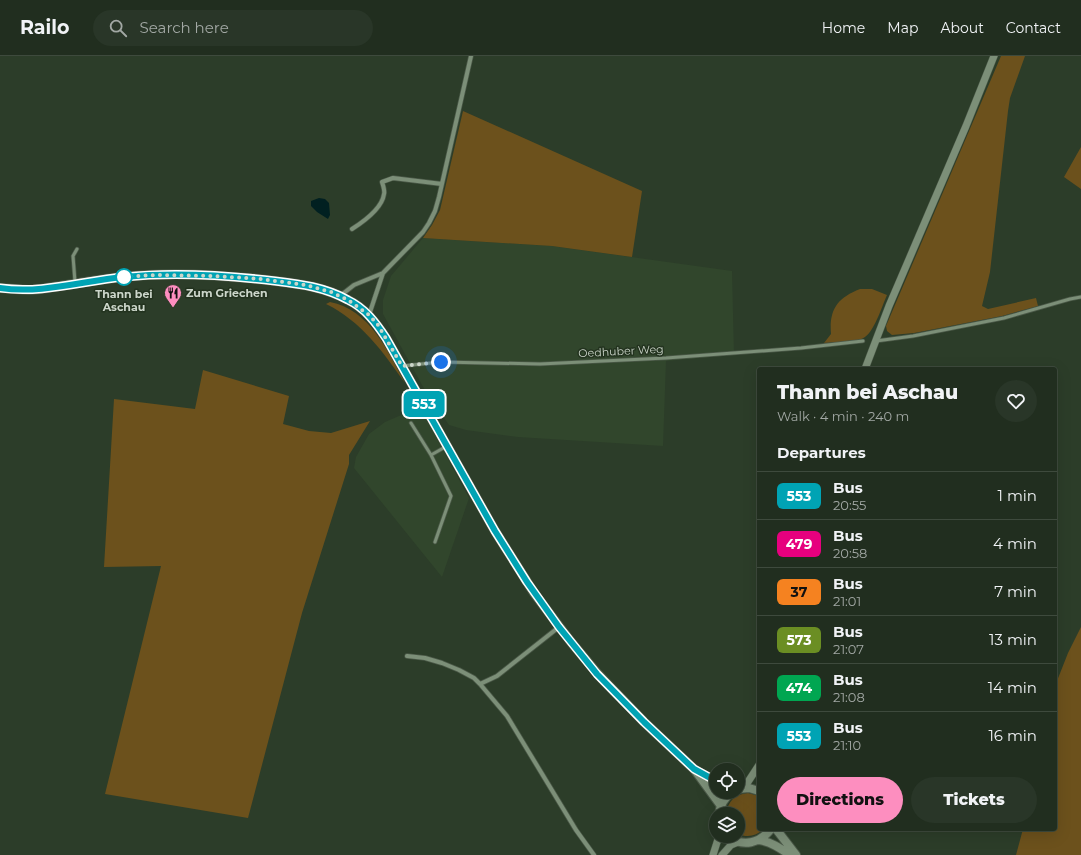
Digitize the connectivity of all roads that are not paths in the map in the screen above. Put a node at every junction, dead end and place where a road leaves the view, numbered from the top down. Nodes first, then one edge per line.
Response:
1 (470, 56) edge
2 (994, 56) edge
3 (442, 184) junction
4 (352, 229) dead end
5 (77, 249) dead end
6 (383, 273) junction
7 (75, 284) junction
8 (0, 288) edge
9 (340, 296) junction
10 (1081, 297) edge
11 (369, 315) junction
12 (863, 341) dead end
13 (874, 342) junction
14 (402, 366) junction
15 (866, 367) edge
16 (411, 423) dead end
17 (447, 446) junction
18 (431, 455) junction
19 (435, 542) dead end
20 (559, 627) junction
21 (407, 656) dead end
22 (480, 684) junction
23 (757, 768) edge
24 (694, 769) junction
25 (709, 777) edge
26 (745, 783) edge
27 (745, 789) edge
28 (757, 791) edge
29 (718, 807) edge
30 (769, 831) edge
31 (778, 831) edge
32 (759, 840) junction
33 (717, 843) edge
34 (736, 843) edge
35 (745, 843) edge
36 (594, 855) edge
37 (713, 855) edge
38 (722, 855) edge
39 (790, 855) edge
40 (796, 855) edge

1 - 3 street
2 - 13 street
3 - 4 street
3 - 6 street
5 - 7 lane
6 - 9 street
6 - 11 street
7 - 8 main road
7 - 9 main road
9 - 11 main road
10 - 13 lane
11 - 14 main road
12 - 14 lane, Oedhuber Weg
13 - 15 street
14 - 17 main road
16 - 18 lane
17 - 18 lane
17 - 20 main road
18 - 19 lane
20 - 22 street
20 - 24 main road
21 - 22 street
22 - 36 street
23 - 26 street
24 - 25 main road
24 - 29 main road
27 - 28 main road
30 - 32 main road
31 - 40 main road
32 - 35 main road
32 - 39 main road
33 - 37 street
34 - 38 street

